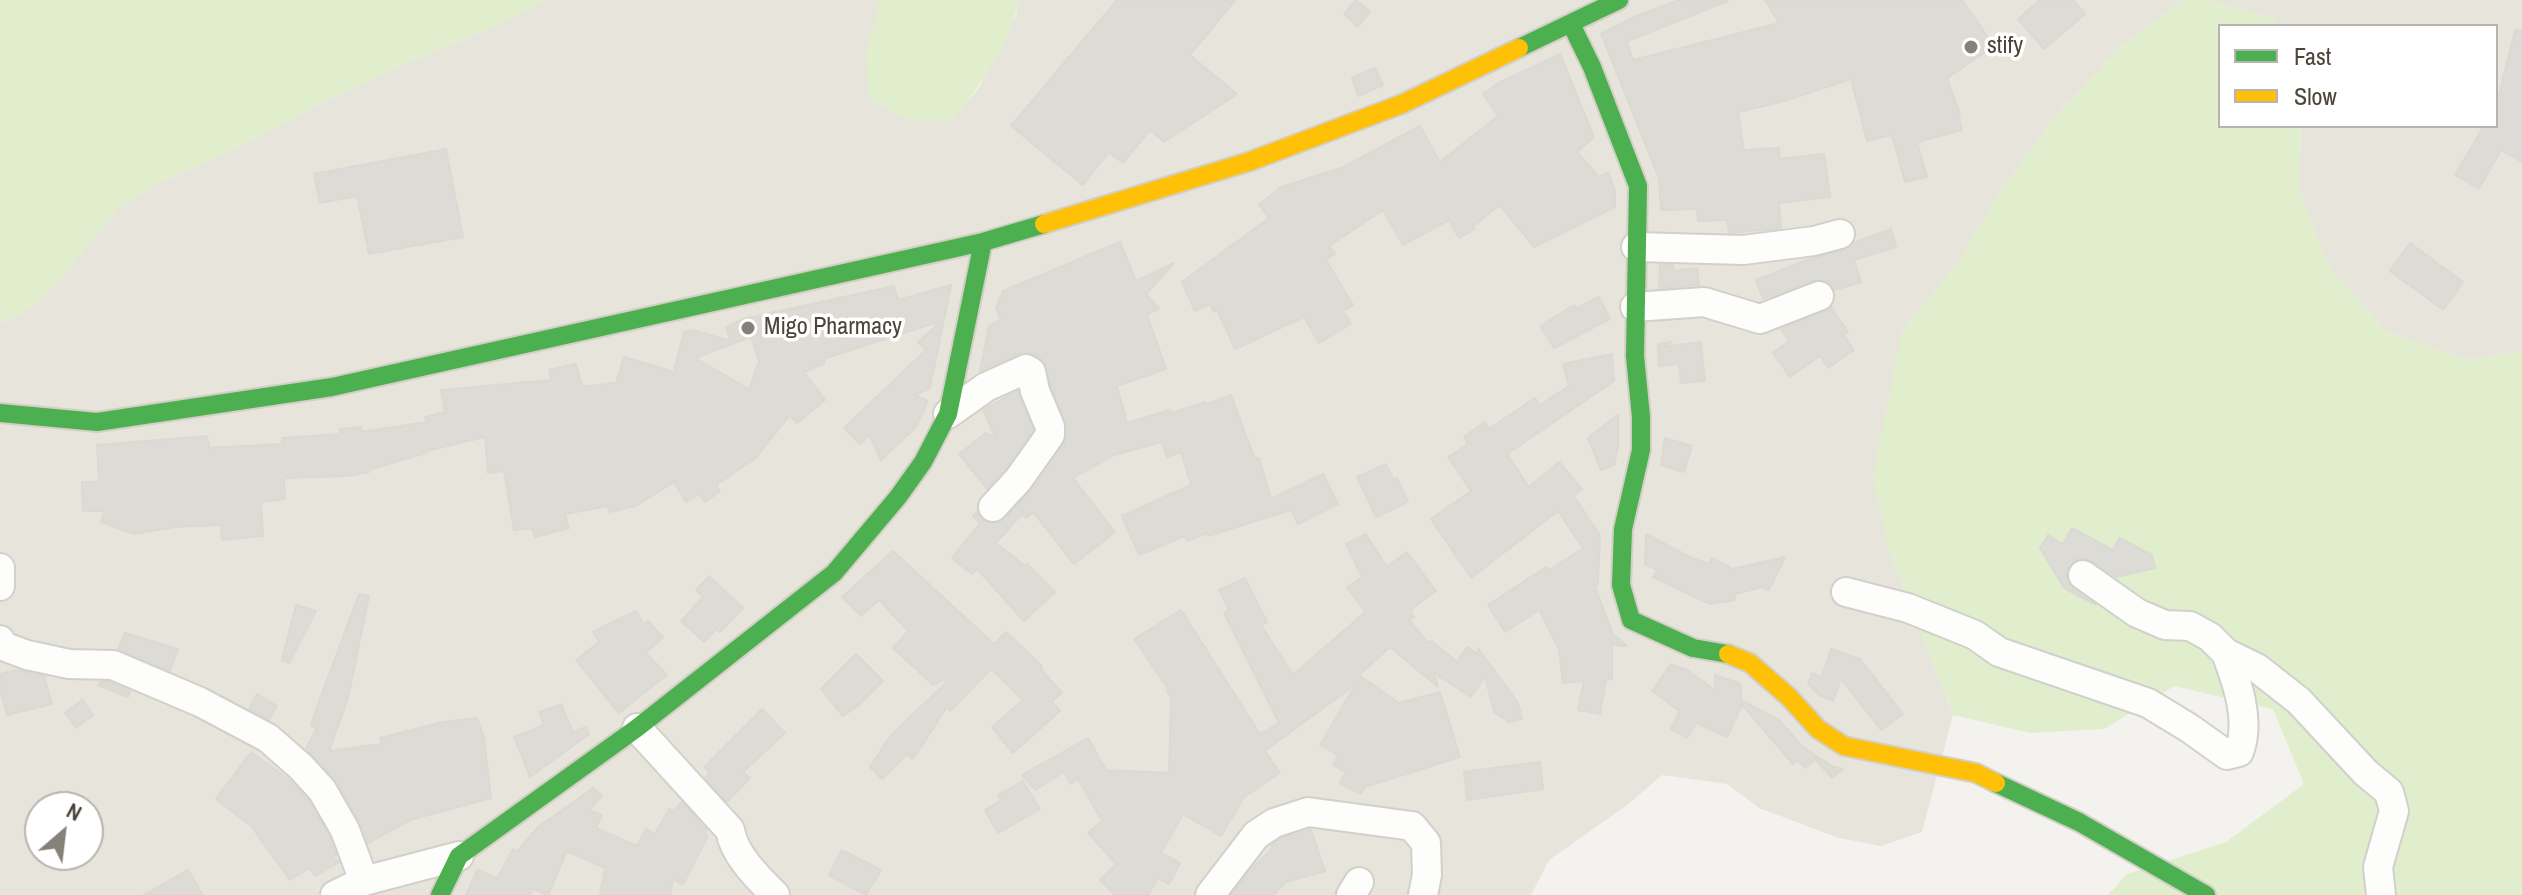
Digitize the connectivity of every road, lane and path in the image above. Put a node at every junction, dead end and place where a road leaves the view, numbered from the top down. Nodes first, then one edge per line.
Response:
1 (1619, 0) edge
2 (1571, 24) junction
3 (1840, 234) dead end
4 (983, 242) junction
5 (1636, 247) junction
6 (1819, 296) dead end
7 (1635, 307) junction
8 (0, 413) edge
9 (948, 414) junction
10 (993, 507) dead end
11 (0, 568) edge
12 (2083, 575) dead end
13 (0, 586) edge
14 (1846, 592) dead end
15 (0, 640) edge
16 (2226, 653) junction
17 (637, 728) junction
18 (459, 856) junction
19 (364, 881) junction
20 (335, 895) edge
21 (440, 895) edge
22 (775, 895) edge
23 (1210, 895) edge
24 (1423, 895) edge
25 (2206, 895) edge
26 (2381, 895) edge

1 - 2 street
2 - 4 street
2 - 5 street
3 - 5 street
4 - 8 street
4 - 9 street
5 - 7 street
6 - 7 street
7 - 25 street
9 - 10 street
9 - 17 street
11 - 13 street
12 - 16 street
14 - 16 street
15 - 19 street
16 - 26 street
17 - 18 street
17 - 22 street
18 - 19 street
18 - 21 street
19 - 20 street
23 - 24 street

